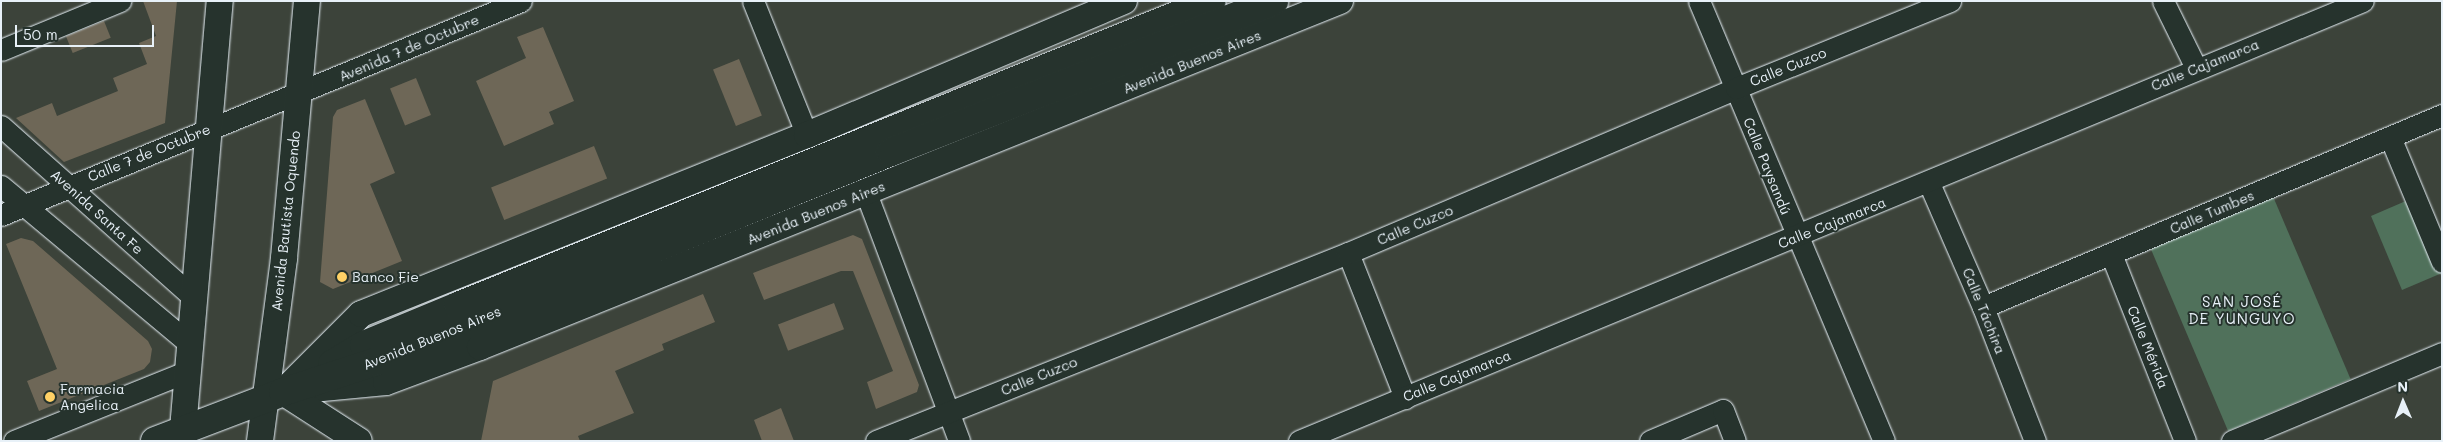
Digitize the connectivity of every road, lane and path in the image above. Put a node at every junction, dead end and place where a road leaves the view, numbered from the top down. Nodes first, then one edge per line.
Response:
1 (220, 1) edge
2 (308, 1) edge
3 (521, 1) edge
4 (753, 1) edge
5 (1124, 1) edge
6 (1212, 1) edge
7 (1274, 1) edge
8 (1340, 1) edge
9 (1699, 1) edge
10 (1950, 1) edge
11 (2163, 1) edge
12 (2364, 1) edge
13 (113, 2) edge
14 (1, 50) edge
15 (2196, 68) junction
16 (1736, 88) junction
17 (298, 94) junction
18 (2442, 116) edge
19 (1, 126) edge
20 (208, 128) junction
21 (807, 135) junction
22 (2390, 137) junction
23 (1929, 183) junction
24 (1, 186) edge
25 (68, 186) junction
26 (866, 193) junction
27 (23, 206) junction
28 (1, 215) edge
29 (1796, 238) junction
30 (1348, 253) junction
31 (2111, 254) junction
32 (2442, 262) edge
33 (193, 297) junction
34 (1983, 307) junction
35 (189, 344) junction
36 (2442, 353) edge
37 (186, 372) junction
38 (275, 395) junction
39 (1405, 398) junction
40 (234, 411) junction
41 (948, 412) junction
42 (182, 436) edge
43 (268, 437) edge
44 (14, 441) edge
45 (155, 441) edge
46 (359, 441) edge
47 (876, 441) edge
48 (959, 441) edge
49 (1299, 441) edge
50 (1650, 441) edge
51 (1735, 441) edge
52 (1884, 441) edge
53 (2035, 441) edge
54 (2185, 441) edge
55 (2232, 441) edge

1 - 20 main road
2 - 17 main road, Avenida Bautista Oquendo
3 - 17 street, Avenida 7 de Octubre
4 - 21 street
5 - 21 main road, Avenida Buenos Aires
6 - 38 highway, Avenida Buenos Aires
7 - 38 highway, Avenida Buenos Aires
8 - 26 main road, Avenida Buenos Aires
9 - 16 street, Calle Paysandú
10 - 16 street, Calle Cuzco
11 - 15 street
12 - 15 street, Calle Cajamarca
13 - 14 street
15 - 23 street, Calle Cajamarca
16 - 29 street, Calle Paysandú
16 - 30 street, Calle Cuzco
17 - 20 street, Calle 7 de Octubre
17 - 38 main road, Avenida Bautista Oquendo
18 - 22 street, Calle Tumbes
19 - 25 street, Avenida Santa Fe
20 - 25 street, Calle 7 de Octubre
20 - 33 main road
21 - 38 main road, Avenida Buenos Aires
22 - 31 street, Calle Tumbes
22 - 32 street
23 - 29 street, Calle Cajamarca
23 - 34 street, Calle Táchira
24 - 27 street
25 - 27 street, Calle 7 de Octubre
25 - 33 street, Avenida Santa Fe
26 - 38 main road, Avenida Buenos Aires
26 - 41 street
27 - 28 street, Calle 7 de Octubre
27 - 35 street
29 - 39 street, Calle Cajamarca
29 - 52 street, Calle Paysandú
30 - 39 street
30 - 41 street, Calle Cuzco
31 - 34 street, Calle Tumbes
31 - 54 street, Calle Mérida
33 - 35 main road
34 - 53 street, Calle Táchira
35 - 37 main road
36 - 55 street
37 - 42 main road
37 - 44 street
38 - 40 highway, Avenida Buenos Aires
38 - 43 main road, Avenida Bautista Oquendo
38 - 46 main road
39 - 49 street, Calle Cajamarca
40 - 42 highway, Avenida Buenos Aires
40 - 43 main road
41 - 47 street, Calle Cuzco
41 - 48 street
42 - 45 highway, Avenida Buenos Aires
50 - 51 street

